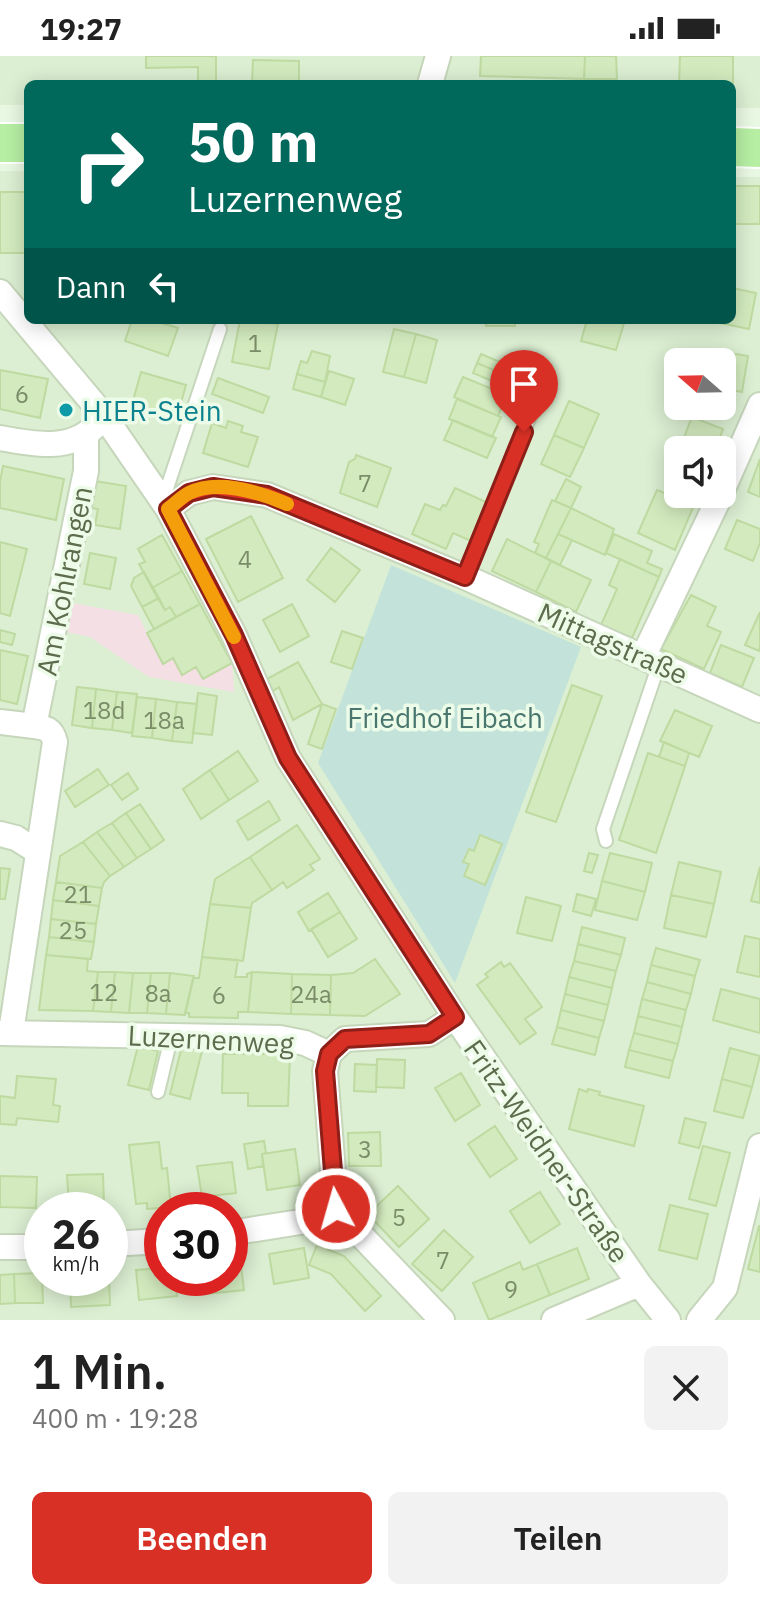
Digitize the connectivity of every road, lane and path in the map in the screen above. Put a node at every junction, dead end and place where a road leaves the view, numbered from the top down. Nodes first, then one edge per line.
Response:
1 (438, 56) edge
2 (431, 80) edge
3 (0, 143) edge
4 (24, 143) edge
5 (736, 147) edge
6 (760, 148) edge
7 (0, 292) edge
8 (24, 321) edge
9 (27, 324) edge
10 (220, 329) dead end
11 (547, 374) dead end
12 (760, 405) edge
13 (104, 416) junction
14 (86, 436) junction
15 (0, 438) edge
16 (736, 459) edge
17 (166, 504) junction
18 (715, 508) edge
19 (465, 577) junction
20 (651, 661) junction
21 (760, 710) edge
22 (0, 722) edge
23 (34, 726) junction
24 (0, 834) edge
25 (606, 841) dead end
26 (38, 852) junction
27 (455, 1017) junction
28 (5, 1033) edge
29 (172, 1034) junction
30 (329, 1054) junction
31 (158, 1092) dead end
32 (760, 1146) edge
33 (336, 1209) junction
34 (248, 1230) edge
35 (0, 1247) edge
36 (24, 1247) edge
37 (639, 1284) junction
38 (442, 1320) edge
39 (554, 1320) edge
40 (668, 1320) edge
41 (699, 1320) edge

1 - 2 street
3 - 4 main road
5 - 6 main road
7 - 8 street, Fritz-Weidner-Straße
9 - 13 street, Fritz-Weidner-Straße
10 - 17 lane
11 - 19 lane
12 - 16 street
13 - 14 street
13 - 17 street, Fritz-Weidner-Straße
14 - 15 street
14 - 23 street, Am Kohlrangen
17 - 19 street, Mittagstraße
17 - 27 street, Fritz-Weidner-Straße
18 - 20 street
19 - 20 street, Mittagstraße
20 - 21 street, Mittagstraße
20 - 25 lane
22 - 23 street
23 - 26 street
24 - 26 street
26 - 28 street
27 - 30 street, Luzernenweg
27 - 37 street, Fritz-Weidner-Straße
28 - 29 street, Luzernenweg
29 - 30 street, Luzernenweg
29 - 31 lane
30 - 33 street
32 - 41 street
33 - 34 street
33 - 38 street
35 - 36 street
37 - 39 street
37 - 40 street, Fritz-Weidner-Straße

